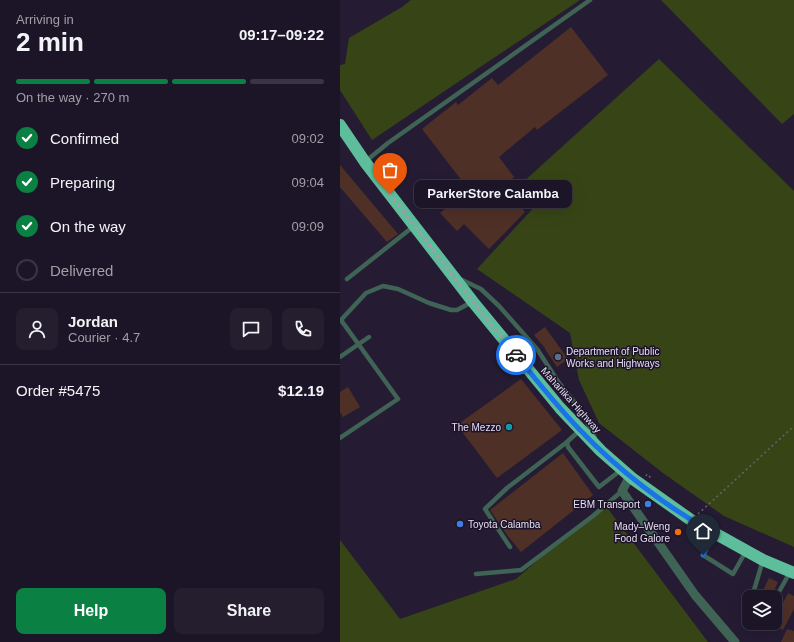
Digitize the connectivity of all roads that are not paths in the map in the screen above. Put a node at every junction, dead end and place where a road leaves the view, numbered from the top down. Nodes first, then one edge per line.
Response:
1 (590, 0) edge
2 (340, 125) edge
3 (340, 132) edge
4 (352, 143) junction
5 (365, 162) junction
6 (414, 226) junction
7 (453, 275) junction
8 (347, 279) dead end
9 (473, 302) junction
10 (341, 321) edge
11 (369, 337) dead end
12 (358, 344) junction
13 (340, 357) edge
14 (580, 430) junction
15 (340, 438) edge
16 (567, 442) junction
17 (601, 451) junction
18 (626, 472) junction
19 (622, 491) junction
20 (714, 533) junction
21 (510, 547) dead end
22 (746, 550) junction
23 (763, 560) junction
24 (792, 573) edge
25 (476, 574) dead end
26 (754, 590) edge
27 (781, 590) edge
28 (735, 642) edge

1 - 5 lane
2 - 4 highway, Maharlika Highway
3 - 4 highway
4 - 5 highway, Maharlika Highway
5 - 6 highway, Maharlika Highway
6 - 7 highway, Maharlika Highway
6 - 8 lane
7 - 9 highway, Maharlika Highway
7 - 17 lane
9 - 10 lane
9 - 14 highway, Maharlika Highway
10 - 12 lane
11 - 12 lane
12 - 13 lane
12 - 15 lane
14 - 16 lane
14 - 17 highway, Maharlika Highway
16 - 18 lane
16 - 21 lane
17 - 18 highway, Maharlika Highway
18 - 19 street
18 - 20 highway, Maharlika Highway
19 - 25 lane
19 - 28 street
20 - 22 highway, Maharlika Highway
20 - 22 lane
22 - 23 highway, Maharlika Highway
23 - 24 highway, Maharlika Highway
23 - 26 lane
24 - 27 lane

